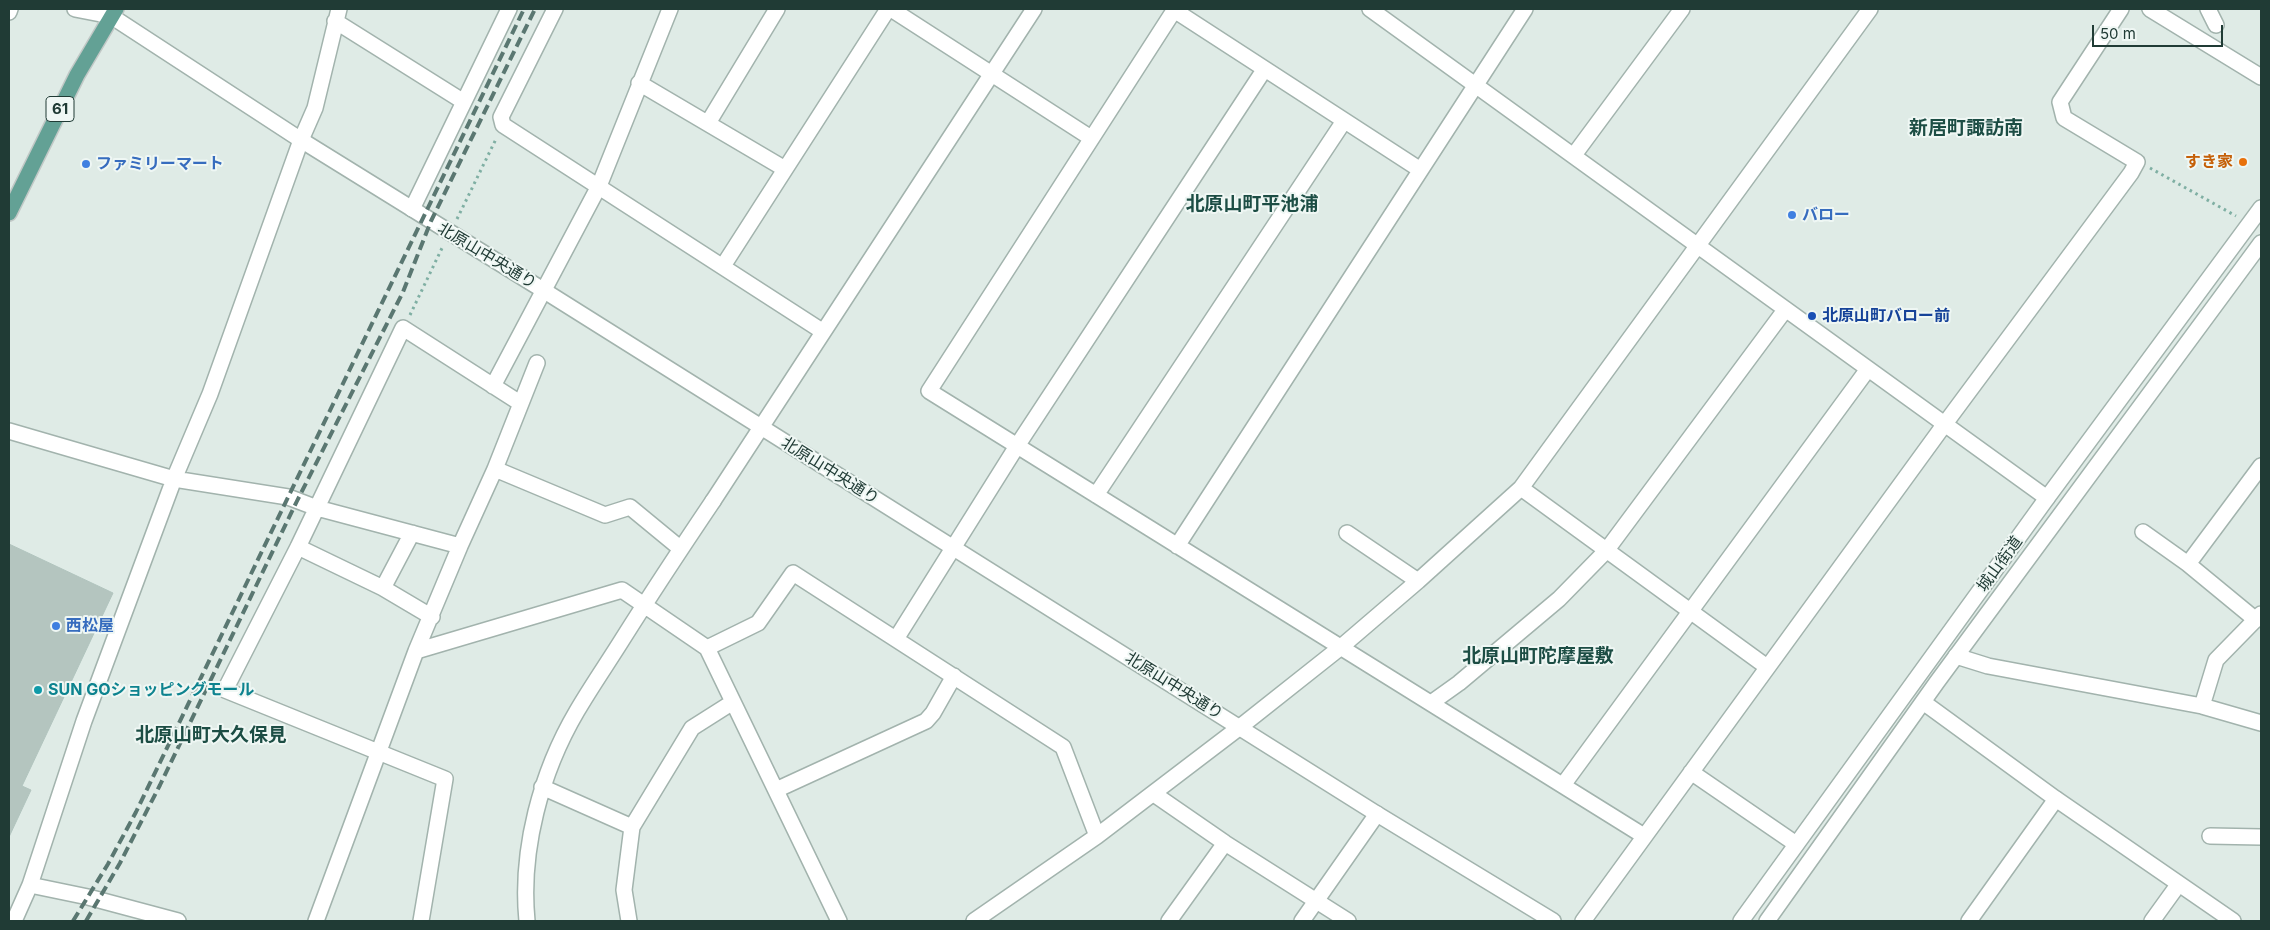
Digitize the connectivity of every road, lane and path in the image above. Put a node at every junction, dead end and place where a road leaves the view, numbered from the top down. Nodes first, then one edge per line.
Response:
1 (75, 9) edge
2 (509, 9) edge
3 (554, 9) edge
4 (670, 9) edge
5 (777, 9) edge
6 (889, 9) edge
7 (1034, 9) edge
8 (1174, 9) edge
9 (1370, 9) edge
10 (1525, 9) edge
11 (1682, 9) edge
12 (1870, 9) edge
13 (2121, 9) edge
14 (2150, 9) edge
15 (2208, 9) edge
16 (114, 12) edge
17 (1387, 14) edge
18 (337, 15) edge
19 (2216, 25) dead end
20 (1264, 70) junction
21 (992, 74) junction
22 (2261, 77) edge
23 (639, 83) junction
24 (1475, 84) junction
25 (464, 102) junction
26 (1344, 121) junction
27 (708, 123) junction
28 (502, 125) junction
29 (1091, 138) junction
30 (301, 140) junction
31 (1574, 154) junction
32 (2138, 162) junction
33 (785, 169) junction
34 (1419, 170) junction
35 (599, 186) junction
36 (2261, 208) edge
37 (412, 209) junction
38 (9, 213) edge
39 (2250, 223) junction
40 (465, 224) dead end
41 (2261, 244) edge
42 (444, 245) dead end
43 (1697, 246) junction
44 (723, 266) junction
45 (543, 290) junction
46 (1785, 310) junction
47 (403, 328) junction
48 (822, 332) junction
49 (537, 363) dead end
50 (1868, 369) junction
51 (494, 386) junction
52 (520, 403) junction
53 (1944, 425) junction
54 (761, 428) junction
55 (9, 431) edge
56 (1017, 446) junction
57 (2261, 466) edge
58 (495, 469) junction
59 (174, 479) junction
60 (1521, 488) junction
61 (1096, 495) junction
62 (2047, 498) junction
63 (317, 508) junction
64 (2143, 532) dead end
65 (412, 533) junction
66 (1347, 533) dead end
67 (460, 546) junction
68 (1177, 546) junction
69 (298, 547) junction
70 (953, 548) junction
71 (681, 549) junction
72 (1606, 551) junction
73 (2188, 564) junction
74 (1418, 581) junction
75 (383, 588) junction
76 (644, 605) junction
77 (1691, 611) junction
78 (432, 617) junction
79 (2258, 617) edge
80 (896, 639) junction
81 (1341, 647) junction
82 (707, 648) junction
83 (416, 651) junction
84 (1956, 656) junction
85 (1767, 667) junction
86 (954, 676) junction
87 (733, 702) junction
88 (1923, 702) junction
89 (1431, 703) junction
90 (2202, 706) junction
91 (2261, 723) edge
92 (1240, 728) junction
93 (378, 752) junction
94 (1691, 772) junction
95 (1563, 785) junction
96 (542, 787) junction
97 (776, 790) junction
98 (1154, 794) junction
99 (2056, 799) junction
100 (1378, 814) junction
101 (632, 826) junction
102 (1097, 836) junction
103 (1644, 836) junction
104 (2210, 836) dead end
105 (2261, 836) edge
106 (1225, 843) junction
107 (1796, 844) junction
108 (30, 885) junction
109 (2178, 885) junction
110 (1316, 901) junction
111 (14, 921) edge
112 (178, 921) edge
113 (316, 921) edge
114 (420, 921) edge
115 (527, 921) edge
116 (628, 921) edge
117 (839, 921) edge
118 (974, 921) edge
119 (1169, 921) edge
120 (1302, 921) edge
121 (1348, 921) edge
122 (1551, 921) edge
123 (1583, 921) edge
124 (1741, 921) edge
125 (1767, 921) edge
126 (1969, 921) edge
127 (2152, 921) edge
128 (2233, 921) edge

1 - 16 street
2 - 25 street
3 - 28 street
4 - 23 street
5 - 27 street
6 - 21 street
6 - 33 street
7 - 21 street
8 - 20 street
8 - 29 street
9 - 17 street
10 - 24 street
11 - 31 street
12 - 43 street
13 - 32 street
14 - 22 street
15 - 19 street
16 - 30 street, 北原山中央通り
16 - 38 main road, 61
17 - 24 street
18 - 25 street
18 - 30 street
20 - 26 street
20 - 56 street
21 - 29 street
21 - 48 street
23 - 27 street
23 - 35 street
24 - 31 street
24 - 34 street
25 - 37 street
26 - 34 street
26 - 61 street
27 - 33 street
28 - 35 street
28 - 40 path
29 - 56 street
30 - 37 street, 北原山中央通り
30 - 59 street
31 - 43 street
32 - 39 path
32 - 53 street
33 - 44 street
34 - 68 street
35 - 44 street
35 - 45 street
36 - 39 street, 城山街道
37 - 45 street, 北原山中央通り
39 - 62 street, 城山街道
41 - 84 street, 城山街道
42 - 47 path
43 - 46 street
43 - 60 street
44 - 48 street
45 - 51 street
45 - 54 street, 北原山中央通り
46 - 50 street
46 - 72 street
47 - 51 street
47 - 63 street
48 - 54 street
49 - 52 street
50 - 53 street
50 - 77 street
51 - 52 street
52 - 58 street
53 - 62 street
53 - 85 street
54 - 70 street, 北原山中央通り
54 - 71 street
55 - 59 street
56 - 61 street
56 - 70 street
57 - 73 street
58 - 67 street
58 - 71 street
59 - 63 street
59 - 108 street
60 - 72 street
60 - 74 street
61 - 68 street
62 - 107 street, 城山街道
63 - 65 street
63 - 69 street
64 - 73 street
65 - 67 street
65 - 75 street
66 - 74 street
67 - 78 street
68 - 81 street
69 - 75 street
69 - 93 street
70 - 80 street
70 - 92 street, 北原山中央通り
71 - 76 street
72 - 77 street
72 - 89 street
73 - 79 street
74 - 81 street
75 - 78 street
76 - 82 street
76 - 83 street
76 - 96 street
77 - 85 street
77 - 95 street
78 - 83 street
79 - 90 street
80 - 82 street
80 - 86 street
81 - 89 street
81 - 92 street
82 - 87 street
83 - 93 street
84 - 88 street, 城山街道
84 - 90 street
85 - 94 street
86 - 97 street
86 - 102 street
87 - 97 street
87 - 101 street
88 - 99 street
88 - 125 street, 城山街道
89 - 95 street
90 - 91 street
92 - 98 street
92 - 100 street, 北原山中央通り
93 - 113 street
93 - 114 street
94 - 103 street
94 - 107 street
95 - 103 street
96 - 101 street
96 - 115 street
97 - 117 street
98 - 102 street
98 - 106 street
99 - 109 street
99 - 126 street
100 - 110 street
100 - 122 street, 北原山中央通り
101 - 116 street
102 - 118 street
103 - 123 street
104 - 105 street
106 - 110 street
106 - 119 street
107 - 124 street, 城山街道
108 - 111 street
108 - 112 street
109 - 127 street
109 - 128 street
110 - 120 street
110 - 121 street

